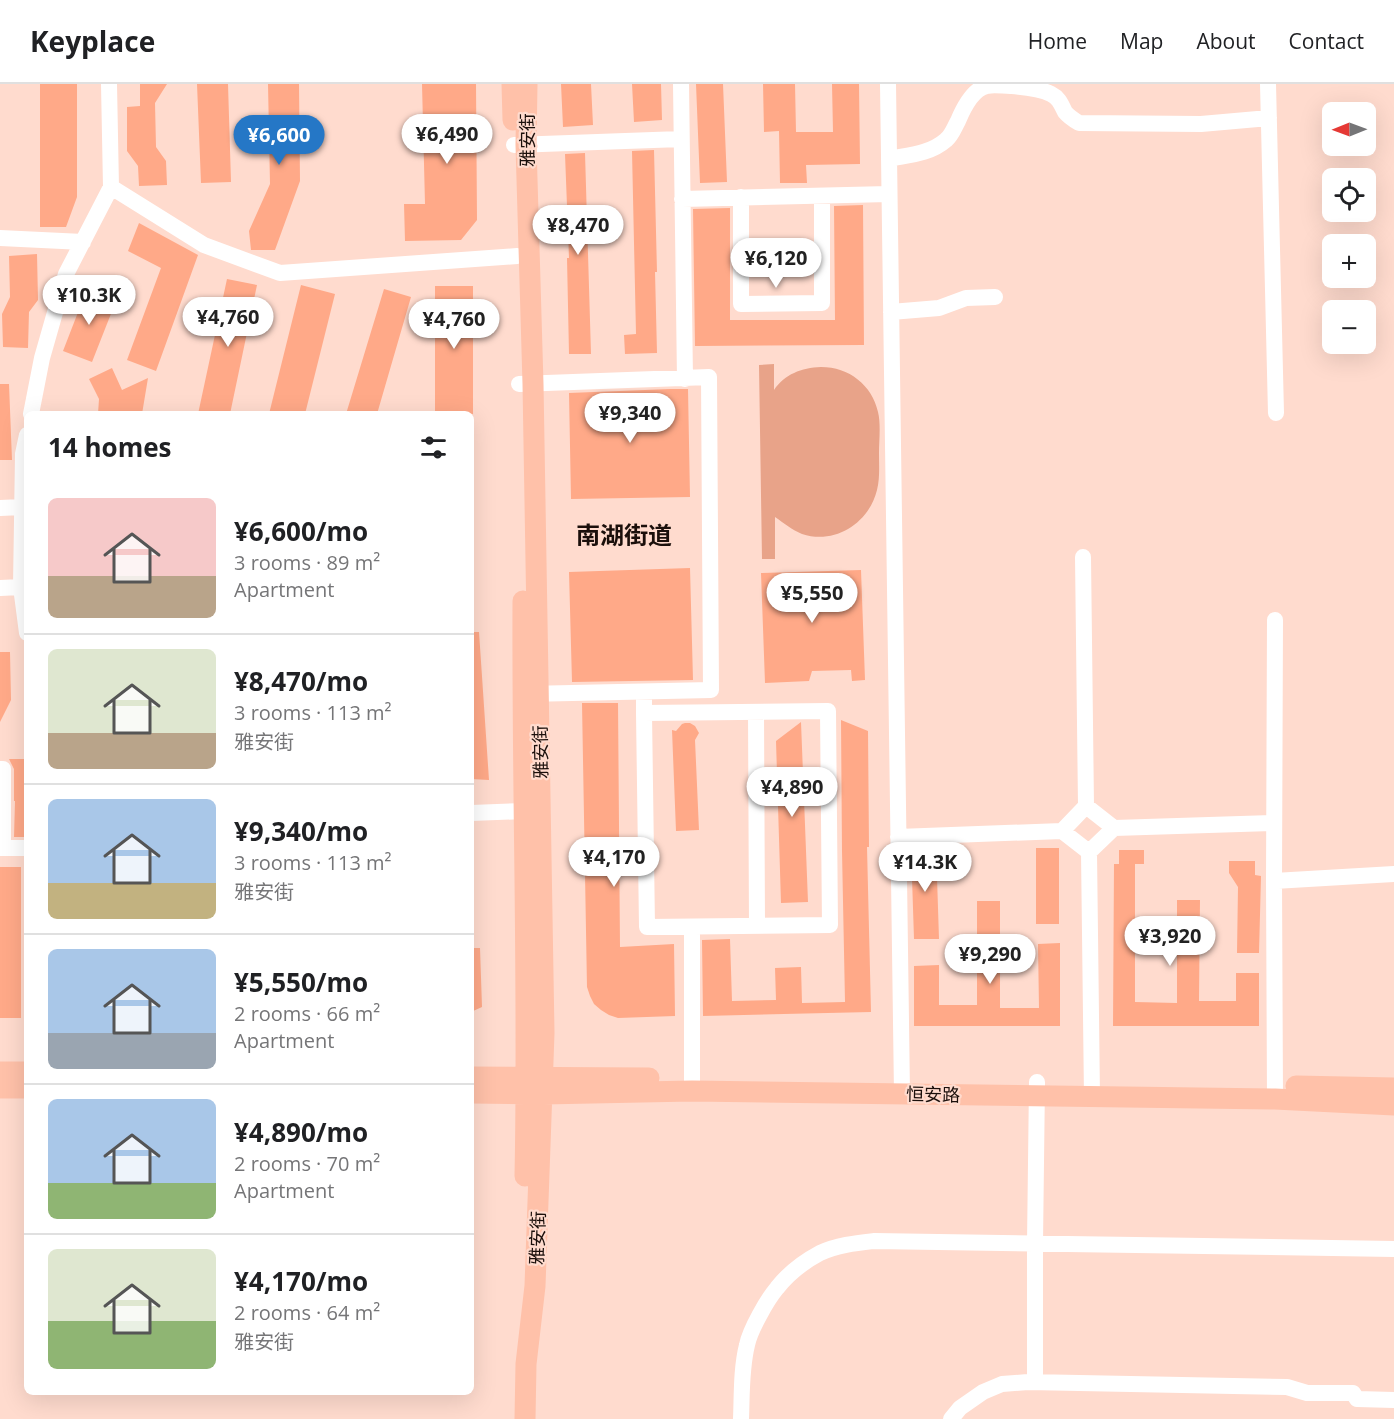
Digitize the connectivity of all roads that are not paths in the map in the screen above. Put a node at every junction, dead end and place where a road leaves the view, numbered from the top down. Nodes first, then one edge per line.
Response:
1 (109, 84) edge
2 (512, 84) edge
3 (527, 84) edge
4 (681, 84) edge
5 (888, 84) edge
6 (1268, 84) edge
7 (1269, 118) junction
8 (681, 139) junction
9 (520, 145) junction
10 (889, 159) junction
11 (111, 187) junction
12 (889, 194) junction
13 (822, 196) junction
14 (741, 197) junction
15 (682, 199) junction
16 (0, 238) edge
17 (83, 242) junction
18 (517, 256) junction
19 (995, 297) dead end
20 (891, 312) junction
21 (685, 379) junction
22 (526, 384) junction
23 (32, 411) edge
24 (1276, 413) dead end
25 (24, 449) edge
26 (22, 507) junction
27 (0, 508) edge
28 (1083, 557) dead end
29 (21, 587) junction
30 (0, 588) edge
31 (24, 610) edge
32 (1275, 620) dead end
33 (644, 692) junction
34 (530, 694) junction
35 (756, 712) junction
36 (644, 713) junction
37 (0, 769) edge
38 (1086, 806) junction
39 (525, 811) junction
40 (474, 813) edge
41 (1274, 823) junction
42 (1114, 828) junction
43 (1062, 831) junction
44 (898, 837) junction
45 (2, 848) edge
46 (24, 848) edge
47 (1089, 852) junction
48 (1394, 874) edge
49 (1274, 881) junction
50 (757, 926) junction
51 (692, 927) junction
52 (0, 1071) edge
53 (24, 1072) edge
54 (474, 1077) edge
55 (692, 1084) junction
56 (535, 1085) junction
57 (902, 1087) junction
58 (0, 1088) edge
59 (24, 1088) edge
60 (1394, 1088) edge
61 (1037, 1089) junction
62 (1092, 1090) junction
63 (1275, 1092) junction
64 (474, 1093) edge
65 (1394, 1105) edge
66 (1035, 1243) junction
67 (1394, 1249) edge
68 (1035, 1382) junction
69 (1394, 1400) edge
70 (512, 1419) edge
71 (525, 1419) edge
72 (741, 1419) edge
73 (951, 1419) edge

1 - 11 street
2 - 9 main road, 雅安街
3 - 9 main road, 雅安街
4 - 8 street
5 - 10 street
6 - 7 street
7 - 10 street
7 - 24 street
8 - 9 street
8 - 15 street
9 - 18 main road, 雅安街
9 - 22 main road, 雅安街
10 - 12 street
11 - 17 street
11 - 18 street
12 - 13 street
12 - 20 street
13 - 14 street
13 - 14 street
14 - 15 street
15 - 21 street
16 - 17 street
17 - 23 street
18 - 22 main road, 雅安街
19 - 20 street
20 - 44 street
21 - 22 street
21 - 33 street
22 - 34 main road, 雅安街
25 - 26 street
26 - 27 street
26 - 29 street
28 - 38 street
29 - 30 street
29 - 31 street
32 - 41 street
33 - 34 street
33 - 36 street
34 - 39 main road, 雅安街
34 - 56 main road, 雅安街
35 - 36 street
35 - 50 street
35 - 50 street
36 - 51 street
37 - 45 street
38 - 42 street
38 - 43 street
39 - 40 street
39 - 56 main road, 雅安街
41 - 42 street
41 - 49 street
42 - 47 street
43 - 44 street
43 - 47 street
44 - 57 street
45 - 46 street
47 - 62 street
48 - 49 street
49 - 63 street
50 - 51 street
51 - 55 street
52 - 53 main road
54 - 56 main road, 恒安路
55 - 56 main road, 恒安路
55 - 57 main road, 恒安路
56 - 64 main road, 恒安路
56 - 70 main road, 雅安街
56 - 71 main road, 雅安街
57 - 61 main road, 恒安路
58 - 59 main road
60 - 63 main road, 恒安路
61 - 62 main road, 恒安路
61 - 66 street
62 - 63 main road, 恒安路
63 - 65 main road, 恒安路
66 - 67 street
66 - 68 street
66 - 72 street
68 - 69 street
68 - 73 street

